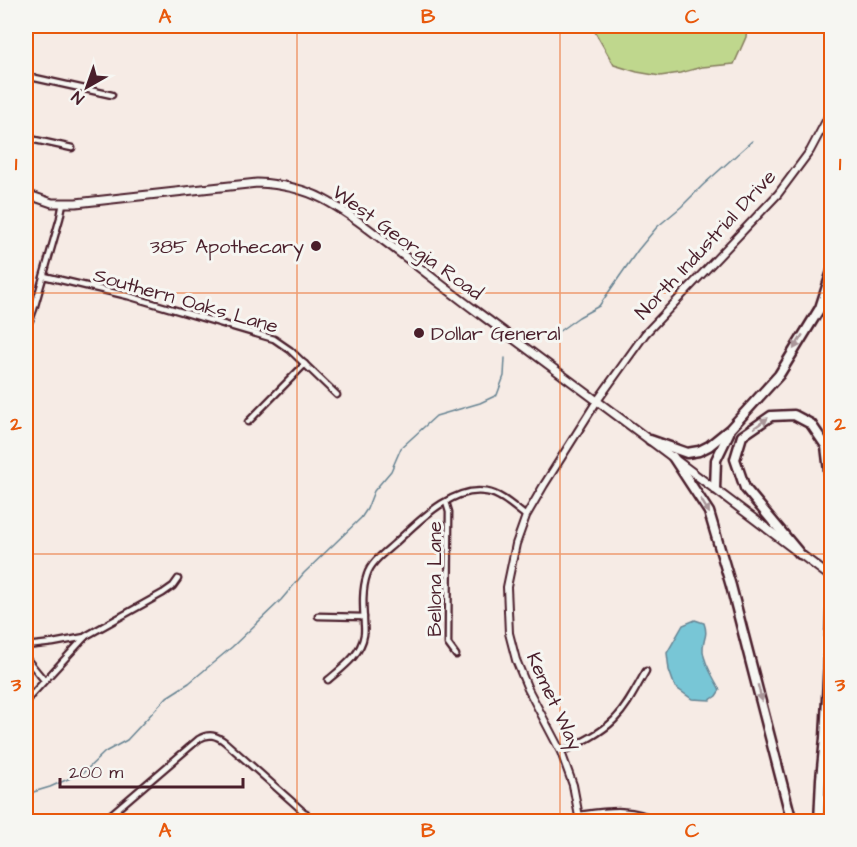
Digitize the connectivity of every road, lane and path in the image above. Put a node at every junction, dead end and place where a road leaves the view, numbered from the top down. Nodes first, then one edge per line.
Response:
1 (26, 76) edge
2 (112, 95) dead end
3 (831, 107) edge
4 (26, 138) edge
5 (72, 148) dead end
6 (26, 194) edge
7 (63, 203) junction
8 (831, 271) edge
9 (44, 276) junction
10 (26, 324) edge
11 (305, 364) junction
12 (337, 395) dead end
13 (597, 401) junction
14 (248, 422) dead end
15 (730, 429) junction
16 (650, 440) junction
17 (673, 457) junction
18 (715, 489) junction
19 (831, 496) edge
20 (446, 502) junction
21 (526, 516) junction
22 (800, 554) junction
23 (831, 578) edge
24 (178, 579) dead end
25 (831, 599) edge
26 (318, 616) dead end
27 (364, 617) junction
28 (86, 636) junction
29 (26, 646) edge
30 (456, 655) dead end
31 (26, 658) edge
32 (646, 671) dead end
33 (44, 680) junction
34 (328, 680) dead end
35 (26, 701) edge
36 (561, 752) junction
37 (306, 813) junction
38 (580, 818) edge
39 (102, 822) edge
40 (297, 822) edge
41 (315, 822) edge
42 (660, 822) edge
43 (792, 822) edge
44 (819, 822) edge

1 - 2 street
3 - 13 street, North Industrial Drive
4 - 5 street
6 - 7 main road, West Georgia Road
7 - 9 street
7 - 13 main road, West Georgia Road
8 -> 15 highway
9 - 10 street
9 - 11 street, Southern Oaks Lane
11 - 12 street, Southern Oaks Lane
11 - 14 street
13 - 16 main road, West Georgia Road
13 - 21 street, Kemet Way
15 - 16 highway
15 - 18 highway
16 - 17 main road, West Georgia Road
17 - 18 main road, West Georgia Road
17 -> 43 highway
18 - 22 main road, West Georgia Road
22 -> 19 highway
20 - 21 street
20 - 27 street
20 - 30 street, Bellona Lane
21 - 36 street, Kemet Way
22 - 23 main road, West Georgia Road
24 - 28 street
25 - 44 highway
26 - 27 street
27 - 34 street
28 - 29 street
28 - 33 street
31 - 33 street
32 - 36 street
33 - 35 street
36 - 38 street, Kemet Way
37 - 39 street
37 - 40 street
37 - 41 street
38 - 42 street

